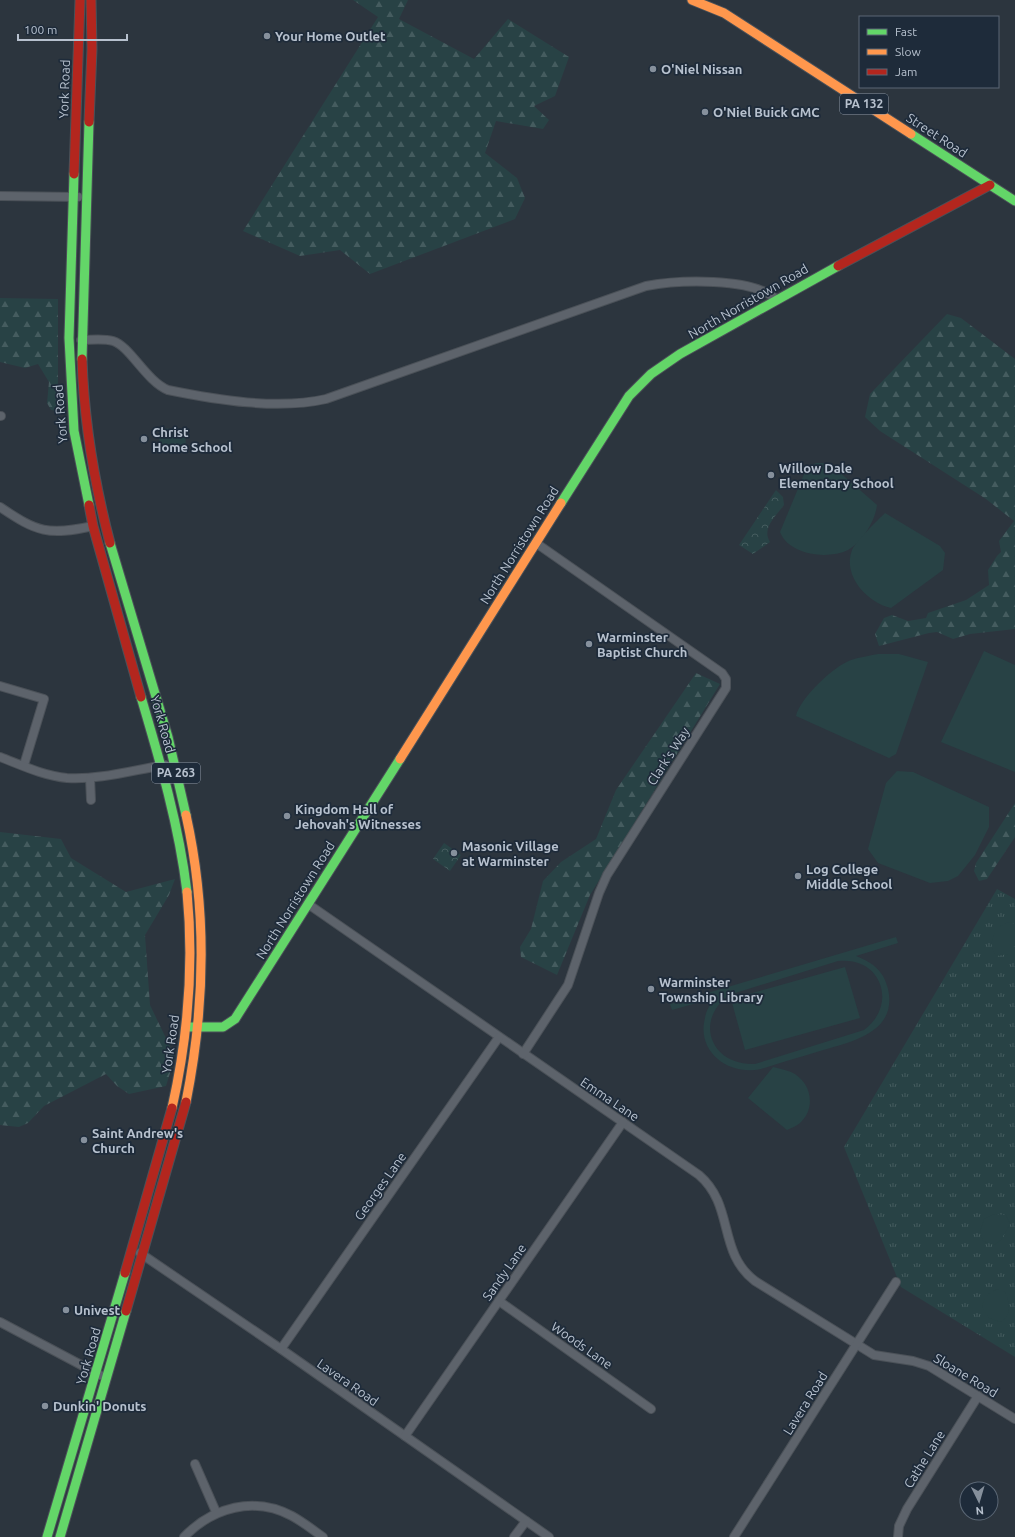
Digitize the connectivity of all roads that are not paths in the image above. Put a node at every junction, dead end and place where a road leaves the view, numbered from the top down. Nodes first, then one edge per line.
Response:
1 (80, 0) edge
2 (92, 0) edge
3 (692, 0) edge
4 (715, 0) edge
5 (724, 13) junction
6 (990, 185) junction
7 (0, 196) edge
8 (74, 197) junction
9 (86, 198) junction
10 (1015, 201) edge
11 (776, 299) junction
12 (81, 340) junction
13 (0, 507) edge
14 (93, 526) junction
15 (536, 543) junction
16 (0, 686) edge
17 (0, 757) edge
18 (173, 763) junction
19 (161, 765) junction
20 (24, 766) junction
21 (90, 778) junction
22 (92, 800) dead end
23 (308, 904) junction
24 (186, 1027) junction
25 (198, 1028) junction
26 (499, 1037) junction
27 (523, 1054) junction
28 (623, 1122) junction
29 (132, 1248) junction
30 (143, 1255) junction
31 (896, 1282) dead end
32 (499, 1300) junction
33 (0, 1322) edge
34 (856, 1344) junction
35 (281, 1349) junction
36 (96, 1374) junction
37 (107, 1378) junction
38 (978, 1396) junction
39 (651, 1409) dead end
40 (1015, 1419) edge
41 (405, 1436) junction
42 (195, 1464) dead end
43 (216, 1512) junction
44 (526, 1521) junction
45 (47, 1537) edge
46 (60, 1537) edge
47 (184, 1537) edge
48 (323, 1537) edge
49 (514, 1537) edge
50 (549, 1537) edge
51 (734, 1537) edge
52 (898, 1537) edge

1 - 8 main road, York Road / PA 263
2 - 9 main road, York Road / PA 263
3 - 5 main road, Street Road / PA 132
4 - 5 main road, Street Road / PA 132
5 - 6 main road, Street Road / PA 132
6 - 10 main road, Street Road / PA 132
6 - 11 main road, North Norristown Road
7 - 8 street
8 - 9 street
8 - 14 main road, York Road / PA 263
9 - 12 main road, York Road / PA 263
11 - 12 street
11 - 15 main road, North Norristown Road
12 - 18 main road, York Road / PA 263
13 - 14 street
14 - 19 main road, York Road / PA 263
15 - 23 main road, North Norristown Road
15 - 27 street, Clark's Way
16 - 20 street
17 - 20 street
18 - 19 street
18 - 25 main road, York Road / PA 263
19 - 21 street
19 - 24 main road, York Road / PA 263
20 - 21 street
21 - 22 street
23 - 25 main road, North Norristown Road
23 - 26 street, Emma Lane
24 - 25 main road, North Norristown Road
24 - 29 main road, York Road / PA 263
25 - 30 main road, York Road / PA 263
26 - 27 street, Emma Lane
26 - 35 street, Georges Lane
27 - 28 street, Emma Lane
28 - 32 street, Sandy Lane
28 - 34 street, Emma Lane
29 - 30 street, Lavera Road
29 - 36 main road, York Road / PA 263
30 - 35 street, Lavera Road
30 - 37 main road, York Road / PA 263
31 - 34 street, Lavera Road
32 - 39 street, Woods Lane
32 - 41 street, Sandy Lane
33 - 36 street
34 - 38 street, Sloane Road
34 - 51 street, Lavera Road
35 - 41 street, Lavera Road
36 - 37 street
36 - 45 main road, York Road / PA 263
37 - 46 main road, York Road / PA 263
38 - 40 street, Sloane Road
38 - 52 street, Cathe Lane
41 - 44 street, Lavera Road
42 - 43 street
43 - 47 street
43 - 48 street
44 - 49 street
44 - 50 street, Lavera Road

